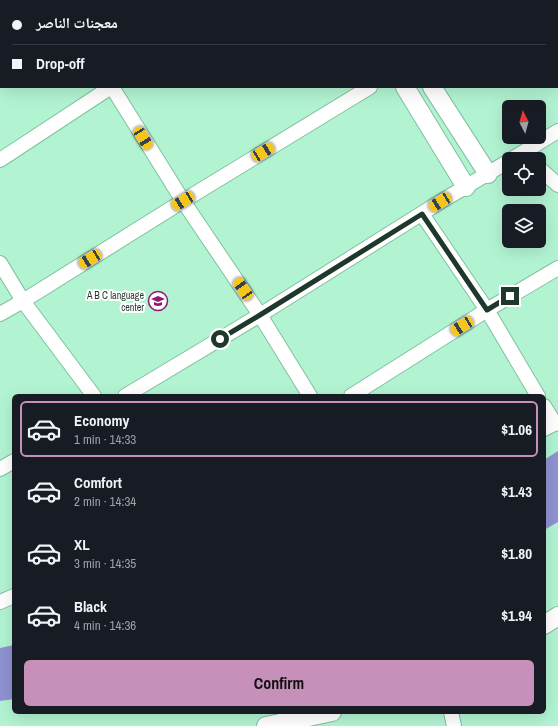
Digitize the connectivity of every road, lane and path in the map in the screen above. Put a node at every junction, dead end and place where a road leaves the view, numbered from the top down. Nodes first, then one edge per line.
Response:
1 (109, 88) edge
2 (112, 88) edge
3 (368, 88) edge
4 (406, 88) edge
5 (433, 88) edge
6 (558, 132) edge
7 (528, 152) edge
8 (0, 160) edge
9 (502, 165) edge
10 (488, 174) junction
11 (546, 174) edge
12 (558, 185) edge
13 (466, 187) junction
14 (183, 201) junction
15 (422, 214) junction
16 (0, 263) edge
17 (558, 268) edge
18 (23, 301) junction
19 (487, 310) junction
20 (0, 314) edge
21 (260, 315) junction
22 (93, 394) edge
23 (128, 394) edge
24 (309, 394) edge
25 (354, 394) edge
26 (537, 394) edge
27 (546, 411) edge
28 (552, 425) edge
29 (12, 462) edge
30 (0, 469) edge
31 (12, 597) edge
32 (0, 602) edge
33 (558, 616) edge
34 (546, 624) edge
35 (323, 714) edge
36 (451, 714) edge
37 (266, 726) edge
38 (454, 726) edge

1 - 8 street
2 - 14 street
3 - 14 street
4 - 13 street
5 - 10 street
6 - 7 street
9 - 10 street
10 - 13 street
11 - 12 street
13 - 15 street
14 - 18 street
14 - 21 street
15 - 19 street
15 - 21 street
16 - 18 street
17 - 19 street
18 - 20 street
18 - 22 street
19 - 25 street
19 - 26 street
21 - 23 street
21 - 24 street
27 - 28 street
29 - 30 street
31 - 32 street
33 - 34 street
35 - 37 street
36 - 38 street

